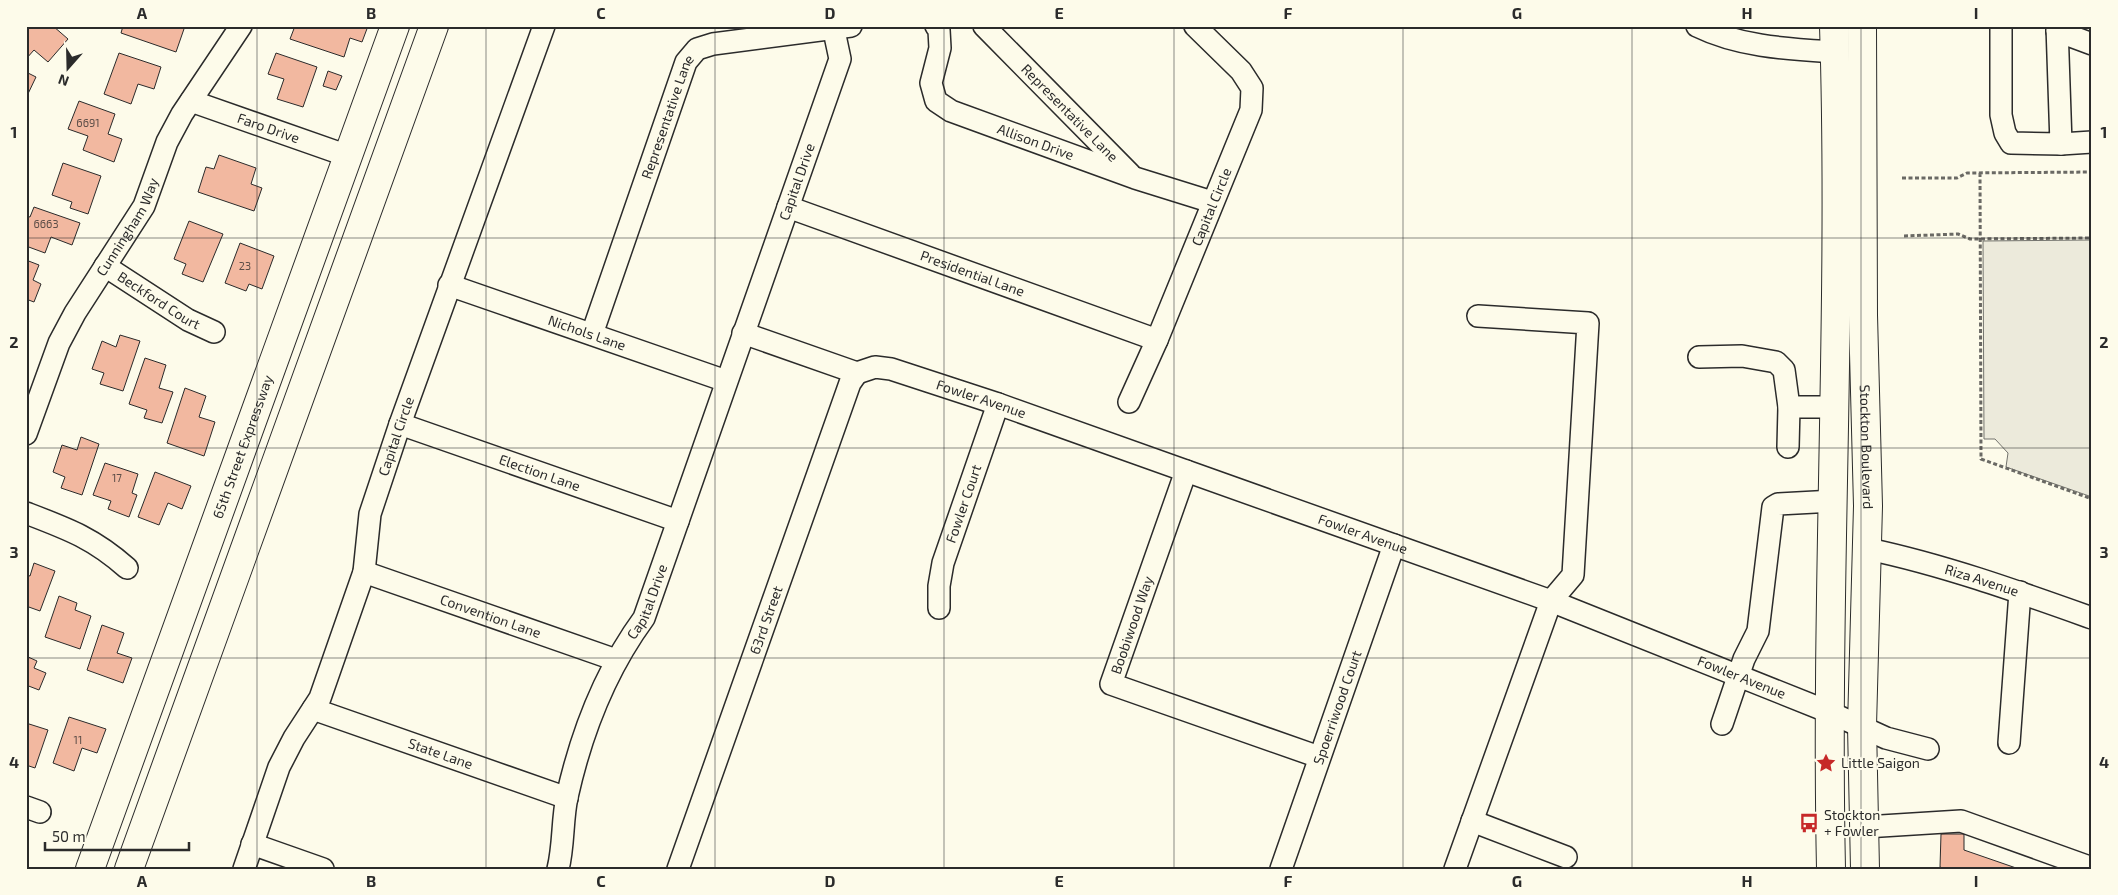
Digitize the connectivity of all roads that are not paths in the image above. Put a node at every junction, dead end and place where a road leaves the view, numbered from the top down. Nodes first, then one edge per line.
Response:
1 (241, 26) edge
2 (395, 26) edge
3 (434, 26) edge
4 (544, 26) edge
5 (936, 26) edge
6 (984, 26) edge
7 (1195, 26) edge
8 (1697, 26) edge
9 (1862, 26) edge
10 (2001, 26) edge
11 (839, 27) edge
12 (2057, 29) edge
13 (1835, 39) edge
14 (2092, 44) edge
15 (191, 101) junction
16 (2092, 142) edge
17 (2061, 144) junction
18 (348, 156) junction
19 (1135, 178) junction
20 (1212, 202) junction
21 (788, 207) junction
22 (1863, 217) junction
23 (105, 266) junction
24 (449, 285) junction
25 (1478, 316) dead end
26 (214, 332) dead end
27 (743, 333) junction
28 (592, 334) junction
29 (1157, 340) junction
30 (1698, 357) dead end
31 (857, 373) junction
32 (726, 381) junction
33 (1129, 402) dead end
34 (998, 404) junction
35 (1789, 407) junction
36 (1835, 407) junction
37 (400, 424) junction
38 (26, 434) edge
39 (1788, 448) dead end
40 (1186, 470) junction
41 (1834, 502) junction
42 (26, 513) edge
43 (678, 522) junction
44 (1394, 545) junction
45 (1868, 549) junction
46 (1833, 551) junction
47 (127, 568) dead end
48 (364, 572) junction
49 (2020, 592) junction
50 (1551, 600) junction
51 (939, 608) dead end
52 (2092, 618) edge
53 (616, 660) junction
54 (1738, 677) junction
55 (313, 709) junction
56 (1829, 712) junction
57 (1722, 724) dead end
58 (1862, 726) junction
59 (2009, 743) dead end
60 (1928, 749) dead end
61 (1320, 757) junction
62 (567, 798) junction
63 (1472, 821) junction
64 (1865, 827) junction
65 (252, 844) junction
66 (1566, 857) dead end
67 (2092, 868) edge
68 (90, 869) edge
69 (129, 869) edge
70 (244, 869) edge
71 (322, 869) edge
72 (558, 869) edge
73 (678, 869) edge
74 (1281, 869) edge
75 (1455, 869) edge
76 (1831, 869) edge
77 (1865, 869) edge

1 - 15 street, Cunningham Way
2 - 18 main road, 65th Street Expressway
3 - 69 main road
4 - 24 street, Capital Circle
5 - 19 street, Allison Drive
6 - 19 street, Representative Lane
7 - 20 street, Capital Circle
8 - 13 street
9 - 22 main road, Stockton Boulevard
10 - 17 street
11 - 21 street, Capital Drive
11 - 28 street, Representative Lane
12 - 14 street
12 - 17 street
13 - 22 main road
13 - 36 main road
15 - 18 street, Faro Drive
15 - 23 street, Cunningham Way
16 - 17 street
18 - 68 main road, 65th Street Expressway
19 - 20 street, Allison Drive
20 - 29 street, Capital Circle
21 - 27 street, Capital Drive
21 - 29 street, Presidential Lane
22 - 45 main road, Stockton Boulevard
23 - 26 street, Beckford Court
23 - 38 street, Cunningham Way
24 - 28 street, Nichols Lane
24 - 37 street, Capital Circle
25 - 50 street
27 - 31 street
27 - 32 street, Capital Drive
28 - 32 street, Nichols Lane
29 - 33 street, Capital Circle
30 - 35 street
31 - 34 street, Fowler Avenue
31 - 73 street, 63rd Street
32 - 43 street, Capital Drive
34 - 40 street, Fowler Avenue
34 - 51 street, Fowler Court
35 - 36 street
35 - 39 street
36 - 41 main road
37 - 43 street, Election Lane
37 - 48 street, Capital Circle
40 - 44 street, Fowler Avenue
40 - 61 street, Boobiwood Way
41 - 46 main road
41 - 54 street
42 - 47 street
43 - 53 street, Capital Drive
44 - 50 street, Fowler Avenue
44 - 61 street, Spoerriwood Court
45 - 46 main road
45 - 49 street, Riza Avenue
45 - 58 main road, Stockton Boulevard
46 - 56 main road
48 - 53 street, Convention Lane
48 - 55 street, Capital Circle
49 - 52 street, Riza Avenue
49 - 59 street
50 - 54 street, Fowler Avenue
50 - 63 street
53 - 62 street, Capital Drive
54 - 56 street, Fowler Avenue
54 - 57 street
55 - 62 street, State Lane
55 - 65 street, Capital Circle
56 - 58 street, Fowler Avenue
56 - 76 main road
58 - 60 street, Fowler Avenue
58 - 64 main road, Stockton Boulevard
61 - 74 street, Spoerriwood Court
62 - 72 street, Capital Drive
63 - 66 street
63 - 75 street
64 - 67 street
64 - 77 main road, Stockton Boulevard
65 - 70 street, Capital Circle
65 - 71 street

